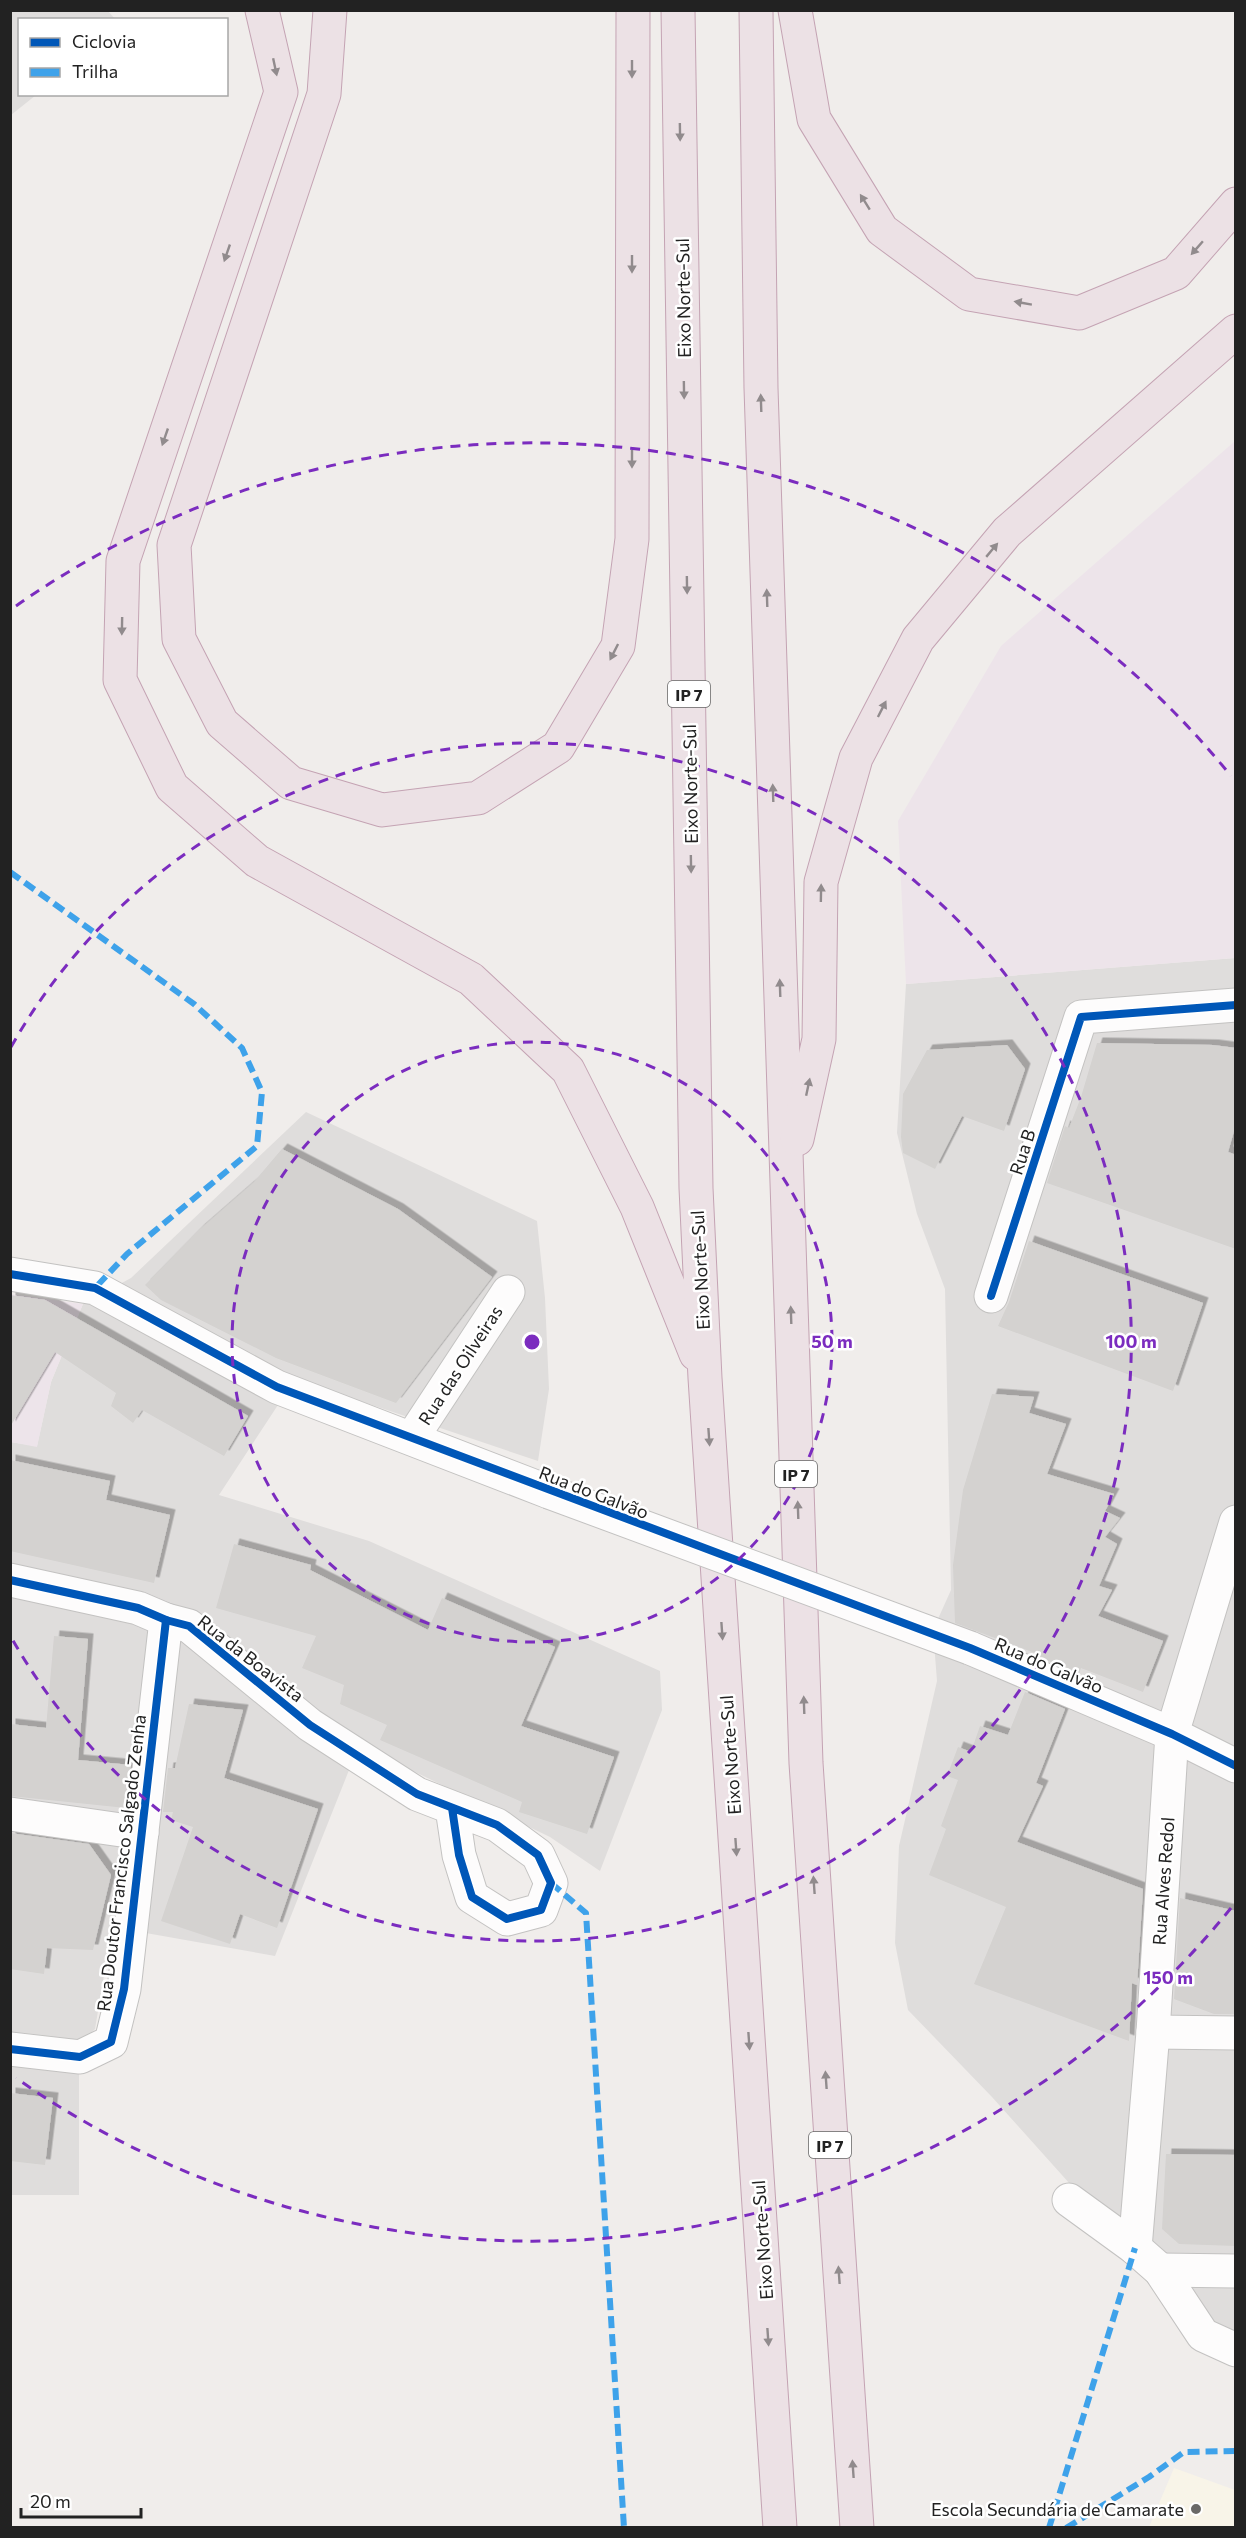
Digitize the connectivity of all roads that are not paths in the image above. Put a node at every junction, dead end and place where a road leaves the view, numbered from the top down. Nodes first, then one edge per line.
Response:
1 (262, 10) edge
2 (330, 10) edge
3 (633, 10) edge
4 (678, 10) edge
5 (756, 10) edge
6 (795, 10) edge
7 (1236, 204) edge
8 (1236, 331) edge
9 (1236, 1005) edge
10 (787, 1185) junction
11 (10, 1274) edge
12 (508, 1292) dead end
13 (992, 1296) dead end
14 (705, 1378) junction
15 (412, 1438) junction
16 (1236, 1522) edge
17 (10, 1580) edge
18 (166, 1620) junction
19 (1173, 1734) junction
20 (1236, 1766) edge
21 (452, 1808) dead end
22 (10, 1814) edge
23 (142, 1833) junction
24 (1153, 2032) junction
25 (1236, 2033) edge
26 (10, 2049) edge
27 (1069, 2200) dead end
28 (1135, 2248) junction
29 (1160, 2270) junction
30 (1236, 2271) edge
31 (1236, 2350) edge
32 (780, 2528) edge
33 (858, 2528) edge

1 -> 14 highway
3 -> 2 highway
4 -> 14 highway, Eixo Norte-Sul / IP 7
10 -> 5 highway, IP 7
7 -> 6 highway
10 -> 8 highway
9 - 13 street, Rua B
33 -> 10 highway, IP 7
11 - 15 street, Rua do Galvão
12 - 15 street, Rua das Oilveiras
14 -> 32 highway, Eixo Norte-Sul / IP 7
15 - 19 street, Rua do Galvão, bridge
16 - 19 street, Rua Alves Redol
17 - 18 street, Rua da Boavista
18 - 21 street, Rua da Boavista
18 - 23 street, Rua Doutor Francisco Salgado Zenha
19 - 20 street, Rua do Galvão
19 - 24 street, Rua Alves Redol
22 - 23 street
23 - 26 street, Rua Doutor Francisco Salgado Zenha
24 - 25 street
24 - 28 street, Rua Alves Redol
27 - 28 street
28 - 29 street
29 - 30 street
29 - 31 street

